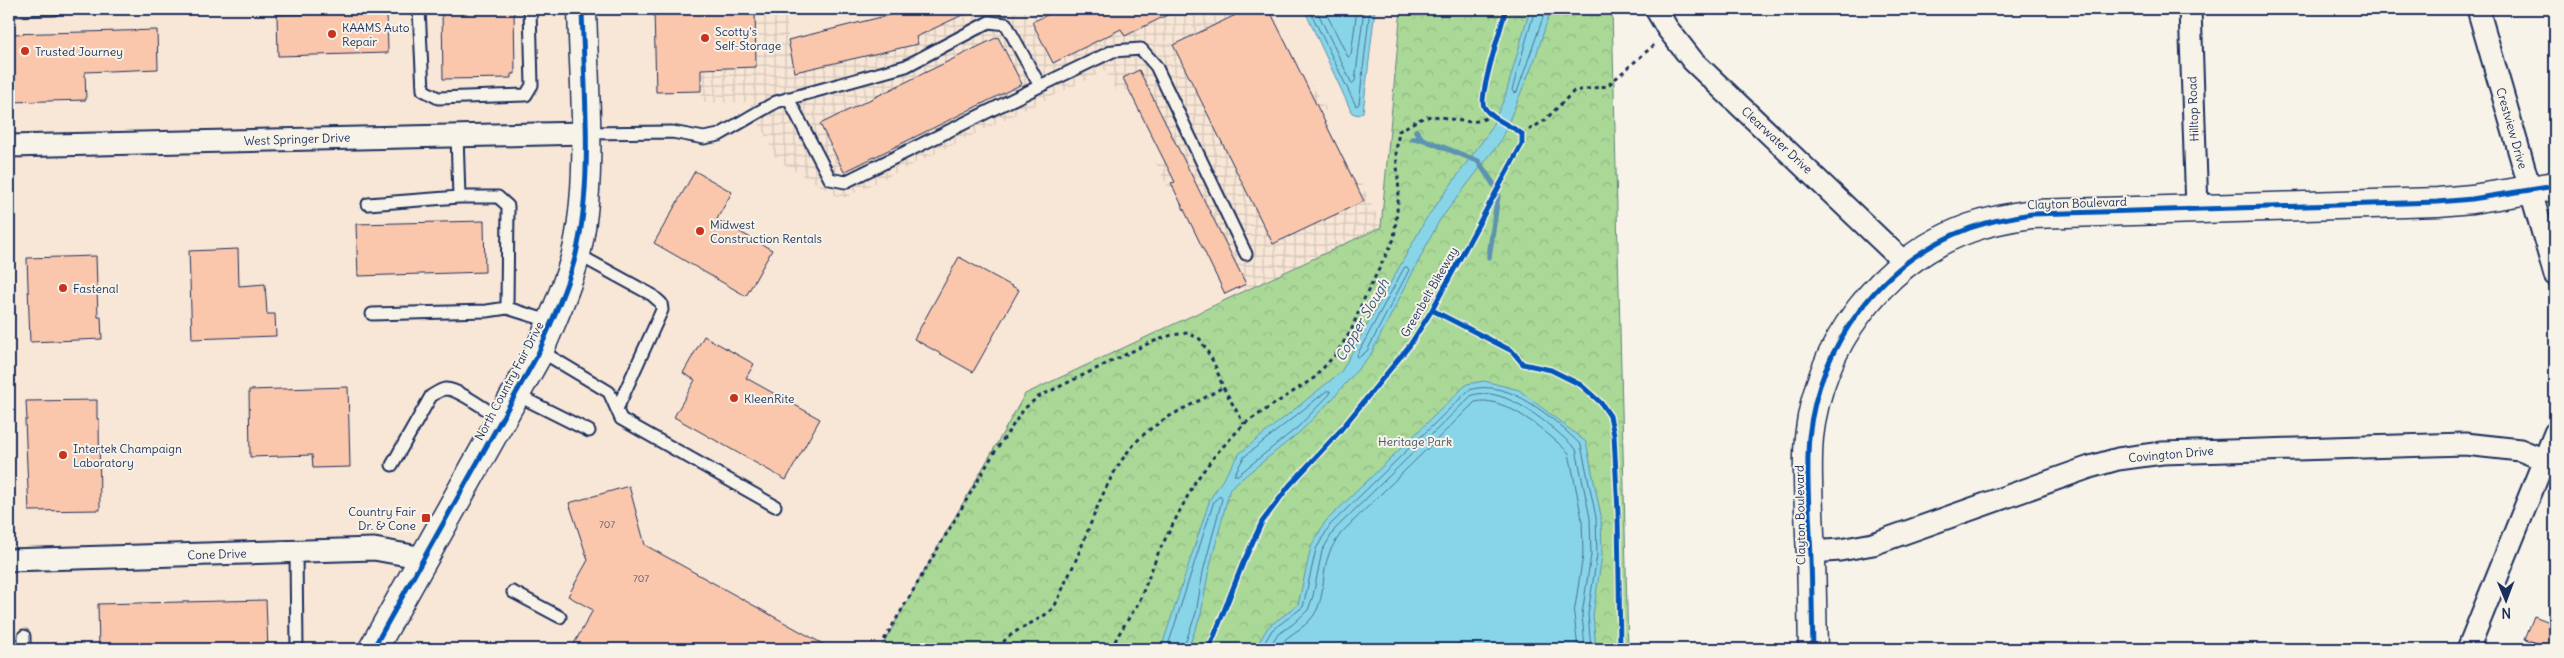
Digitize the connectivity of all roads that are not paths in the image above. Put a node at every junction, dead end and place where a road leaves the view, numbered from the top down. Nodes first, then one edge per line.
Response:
1 (54, 9) edge
2 (419, 9) edge
3 (530, 9) edge
4 (582, 9) edge
5 (1656, 9) edge
6 (2190, 9) edge
7 (2478, 9) edge
8 (9, 10) edge
9 (1040, 86) junction
10 (788, 98) junction
11 (585, 133) junction
12 (457, 135) junction
13 (9, 146) edge
14 (2542, 188) edge
15 (459, 197) junction
16 (368, 204) dead end
17 (2197, 209) junction
18 (576, 254) junction
19 (1246, 254) dead end
20 (1906, 264) junction
21 (2555, 276) edge
22 (507, 308) junction
23 (372, 314) dead end
24 (552, 322) junction
25 (539, 350) junction
26 (515, 394) junction
27 (617, 408) junction
28 (501, 419) junction
29 (590, 431) dead end
30 (2555, 433) edge
31 (2545, 460) junction
32 (392, 465) dead end
33 (775, 506) dead end
34 (296, 552) junction
35 (1811, 552) junction
36 (424, 558) junction
37 (9, 560) edge
38 (513, 592) dead end
39 (560, 617) dead end
40 (24, 636) dead end
41 (24, 649) edge
42 (297, 649) edge
43 (373, 649) edge
44 (1813, 649) edge
45 (2468, 649) edge

1 - 8 lane
2 - 3 lane
4 - 11 street, North Country Fair Drive
5 - 20 street, Clearwater Drive
6 - 17 street, Hilltop Road
7 - 14 street, Crestview Drive
9 - 10 lane
9 - 10 lane
9 - 19 lane
10 - 11 lane
11 - 12 street, West Springer Drive
11 - 18 street, North Country Fair Drive
12 - 13 street, West Springer Drive
12 - 15 lane
14 - 17 street, Clayton Boulevard
14 - 21 street, Crestview Drive
15 - 16 lane
15 - 22 lane
17 - 20 street, Clayton Boulevard
18 - 24 street, North Country Fair Drive
18 - 27 lane
20 - 35 street, Clayton Boulevard
22 - 23 lane
22 - 24 lane
24 - 25 street, North Country Fair Drive
25 - 26 street, North Country Fair Drive
25 - 27 lane
26 - 28 street, North Country Fair Drive
26 - 29 lane
27 - 33 lane
28 - 32 lane
28 - 36 street, North Country Fair Drive
30 - 31 street
31 - 35 street, Covington Drive
31 - 45 street
34 - 36 street, Cone Drive
34 - 37 street, Cone Drive
34 - 42 lane
35 - 44 street, Clayton Boulevard
36 - 43 street, North Country Fair Drive
38 - 39 lane
40 - 41 lane

